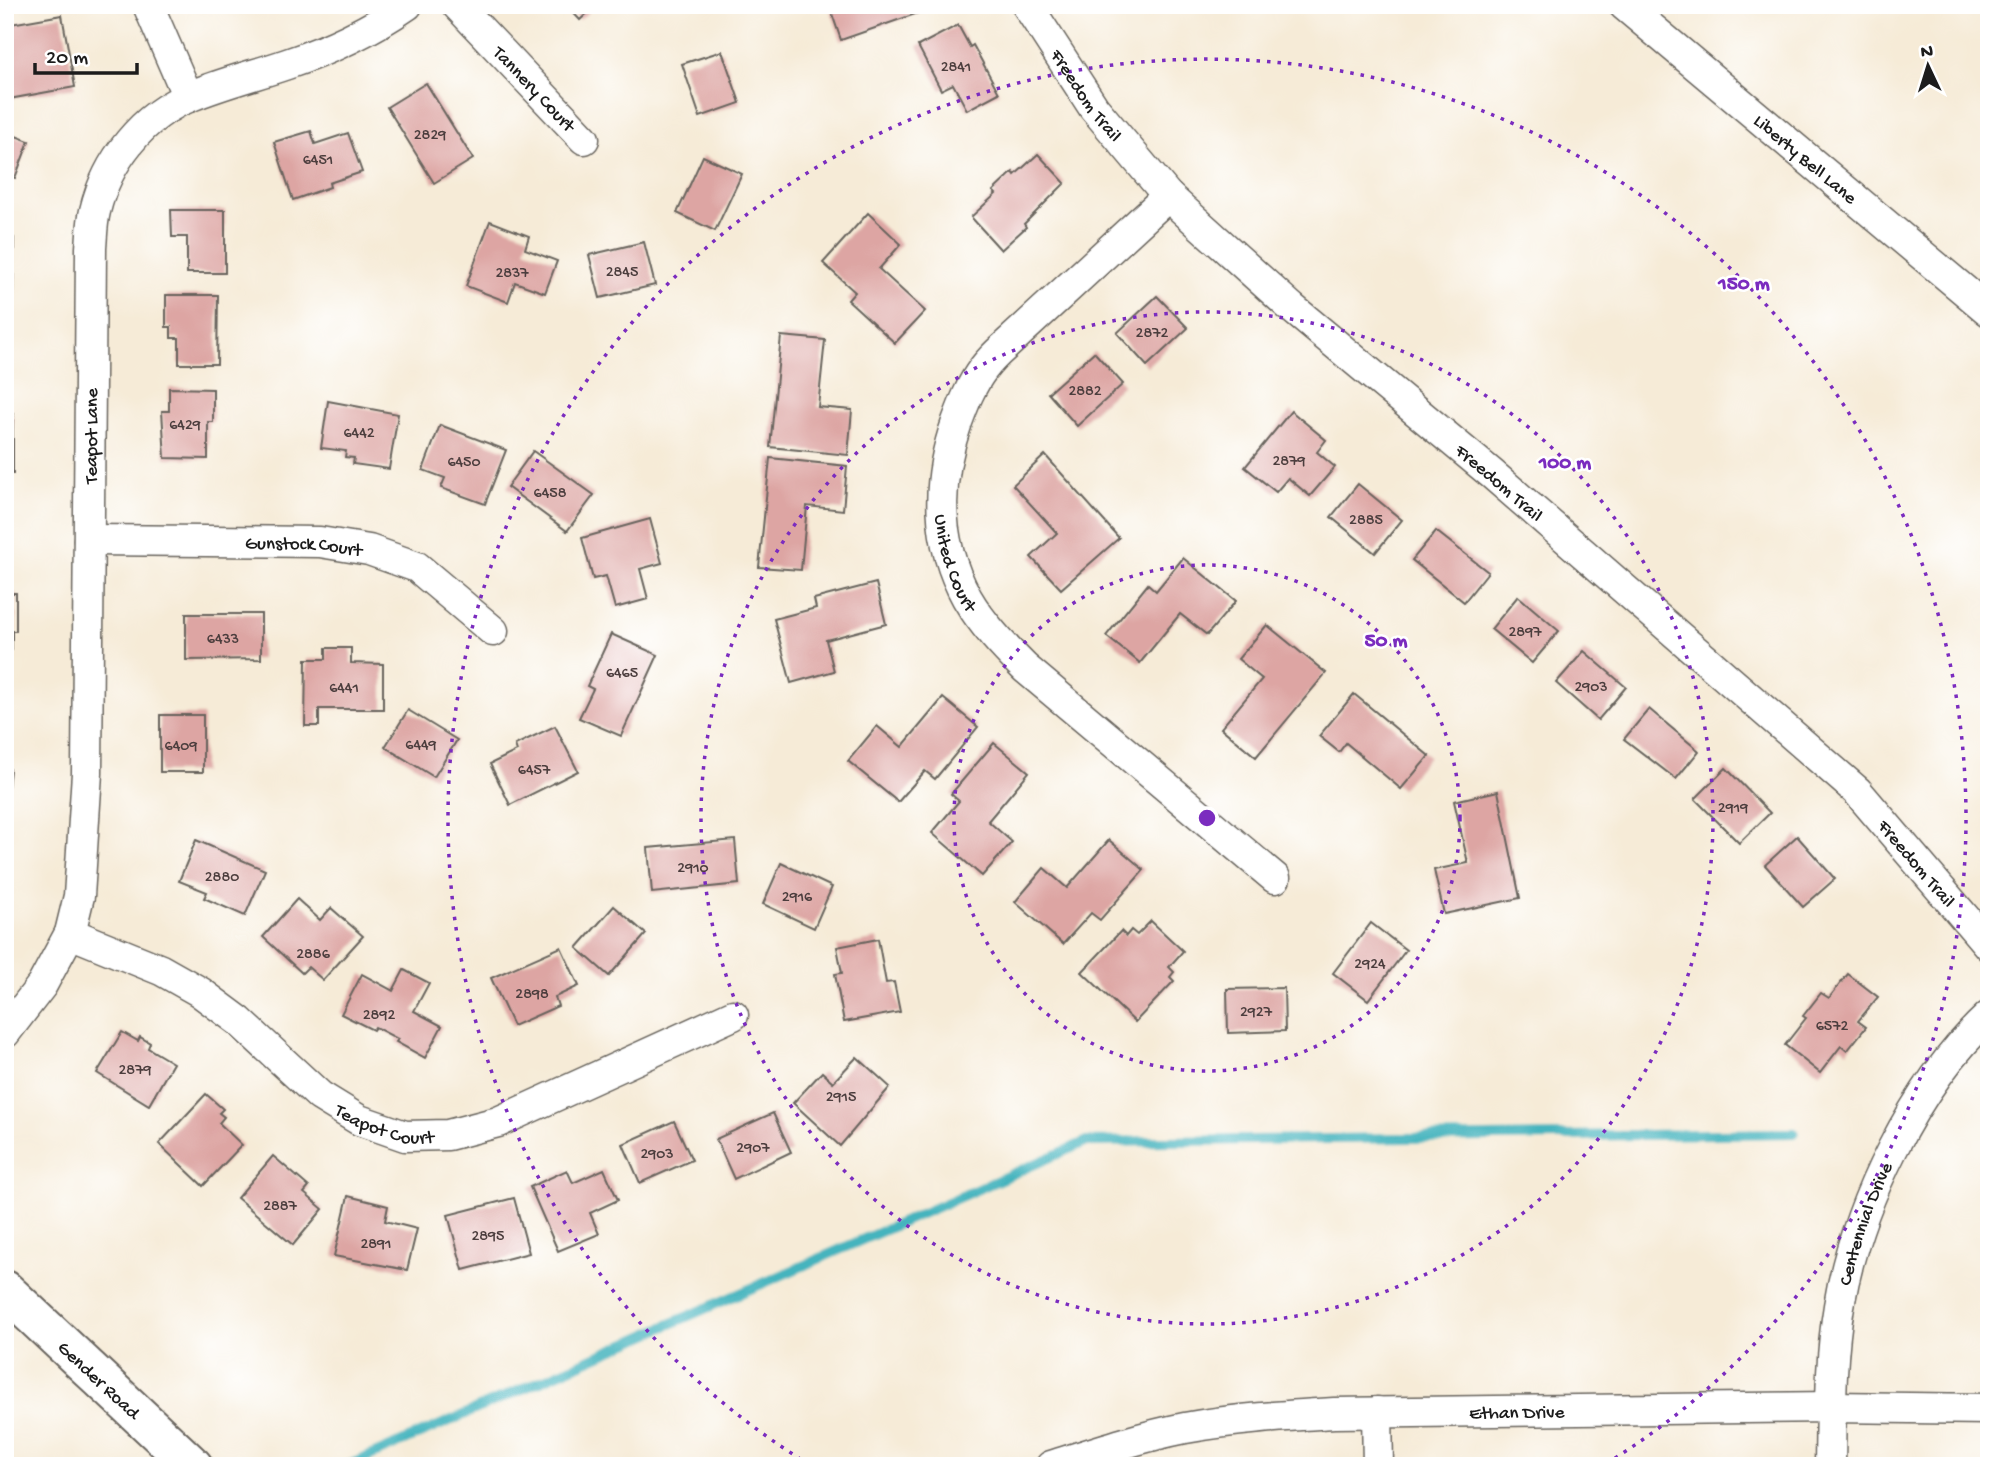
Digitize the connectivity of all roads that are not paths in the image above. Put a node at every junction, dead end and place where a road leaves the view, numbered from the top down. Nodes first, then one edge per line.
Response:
1 (148, 5) edge
2 (407, 5) edge
3 (457, 5) edge
4 (1027, 5) edge
5 (1624, 5) edge
6 (188, 97) junction
7 (584, 139) dead end
8 (1168, 196) junction
9 (1989, 311) edge
10 (89, 540) junction
11 (493, 631) dead end
12 (1275, 878) dead end
13 (70, 933) junction
14 (1989, 946) edge
15 (733, 1015) dead end
16 (1989, 1016) edge
17 (5, 1033) edge
18 (5, 1290) edge
19 (1831, 1407) junction
20 (1989, 1409) edge
21 (1377, 1412) junction
22 (193, 1466) edge
23 (1051, 1466) edge
24 (1378, 1466) edge
25 (1830, 1466) edge

1 - 6 street
2 - 6 street, Teapot Lane
3 - 7 street, Tannery Court
4 - 8 street, Freedom Trail
5 - 9 street, Liberty Bell Lane
6 - 10 street, Teapot Lane
8 - 12 street, United Court
8 - 14 street, Freedom Trail
10 - 11 street, Gunstock Court
10 - 13 street, Teapot Lane
13 - 15 street, Teapot Court
13 - 17 street, Teapot Lane
16 - 19 street, Centennial Drive
18 - 22 main road, Gender Road
19 - 20 street, Ethan Drive
19 - 21 street, Ethan Drive
19 - 25 street, Centennial Drive
21 - 23 street, Ethan Drive
21 - 24 street

